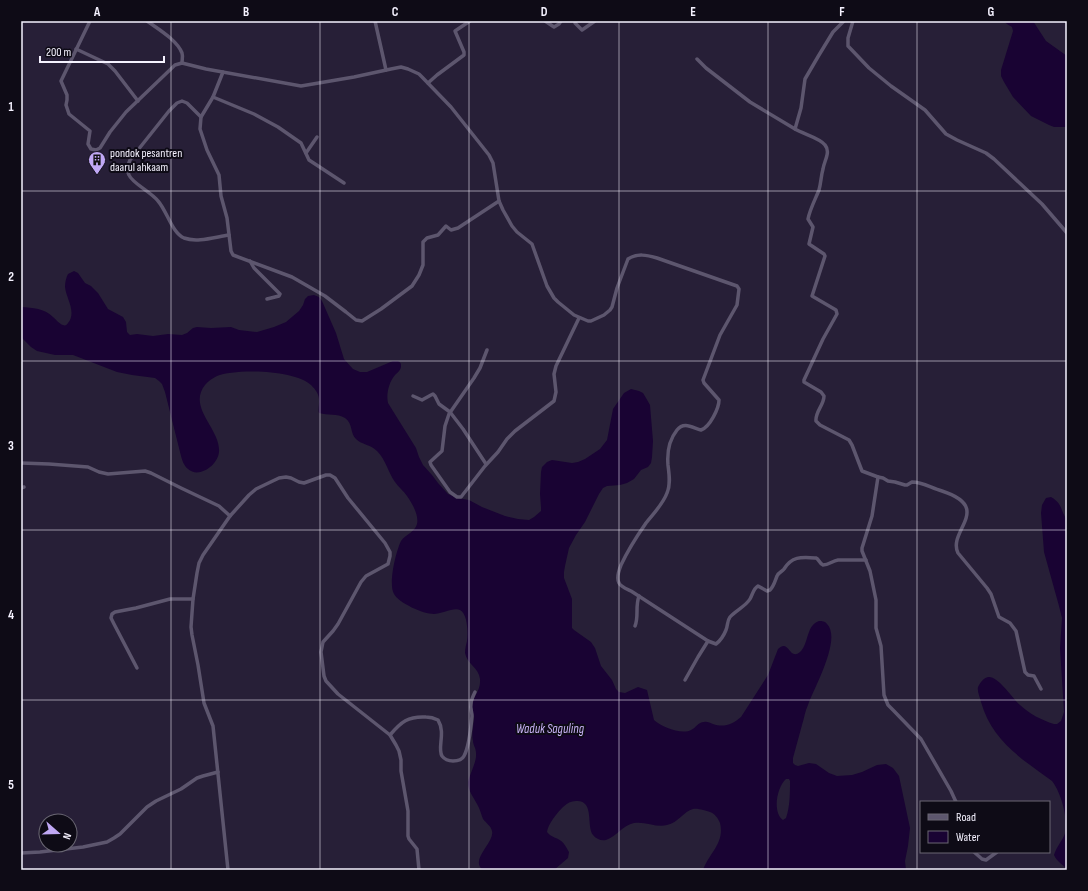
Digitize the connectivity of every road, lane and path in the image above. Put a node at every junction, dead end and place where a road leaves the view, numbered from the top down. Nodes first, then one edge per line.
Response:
1 (90, 21) edge
2 (147, 21) edge
3 (375, 21) edge
4 (470, 21) edge
5 (545, 21) edge
6 (561, 21) edge
7 (595, 21) edge
8 (844, 21) edge
9 (853, 21) edge
10 (575, 23) dead end
11 (76, 49) junction
12 (697, 60) dead end
13 (182, 63) junction
14 (386, 70) junction
15 (223, 72) junction
16 (428, 83) junction
17 (213, 96) junction
18 (138, 101) junction
19 (201, 117) junction
20 (795, 129) junction
21 (317, 137) dead end
22 (306, 153) junction
23 (344, 183) dead end
24 (499, 201) junction
25 (1067, 232) edge
26 (229, 235) junction
27 (250, 261) junction
28 (267, 299) dead end
29 (579, 318) junction
30 (487, 350) dead end
31 (413, 396) dead end
32 (450, 412) junction
33 (21, 463) edge
34 (486, 464) junction
35 (878, 477) junction
36 (230, 516) junction
37 (866, 560) junction
38 (639, 596) junction
39 (193, 599) junction
40 (636, 626) dead end
41 (708, 641) junction
42 (137, 668) dead end
43 (686, 680) dead end
44 (1041, 689) dead end
45 (475, 692) dead end
46 (390, 735) junction
47 (218, 772) junction
48 (956, 801) edge
49 (21, 853) edge
50 (975, 853) edge
51 (995, 853) edge
52 (228, 870) edge
53 (419, 870) edge

1 - 11 street
2 - 13 street
3 - 14 street
4 - 16 street
5 - 6 street
7 - 10 street
8 - 20 street
9 - 25 street
11 - 18 street
11 - 18 street
12 - 20 street
13 - 15 street
13 - 18 street
14 - 15 street
14 - 16 street
15 - 17 street
16 - 24 street
17 - 19 street
17 - 22 street
19 - 26 street
19 - 26 street
20 - 35 street
21 - 22 street
22 - 23 street
24 - 27 street
24 - 29 street
26 - 27 street
27 - 28 street
29 - 34 street
29 - 38 street
30 - 32 street
31 - 32 street
32 - 34 street
32 - 34 street
33 - 36 street
35 - 37 street
35 - 44 street
36 - 39 street
36 - 46 street
37 - 41 street
37 - 48 street
38 - 40 street
38 - 41 street
39 - 42 street
39 - 47 street
41 - 43 street
45 - 46 street
46 - 53 street
47 - 49 street
47 - 52 street
50 - 51 street

